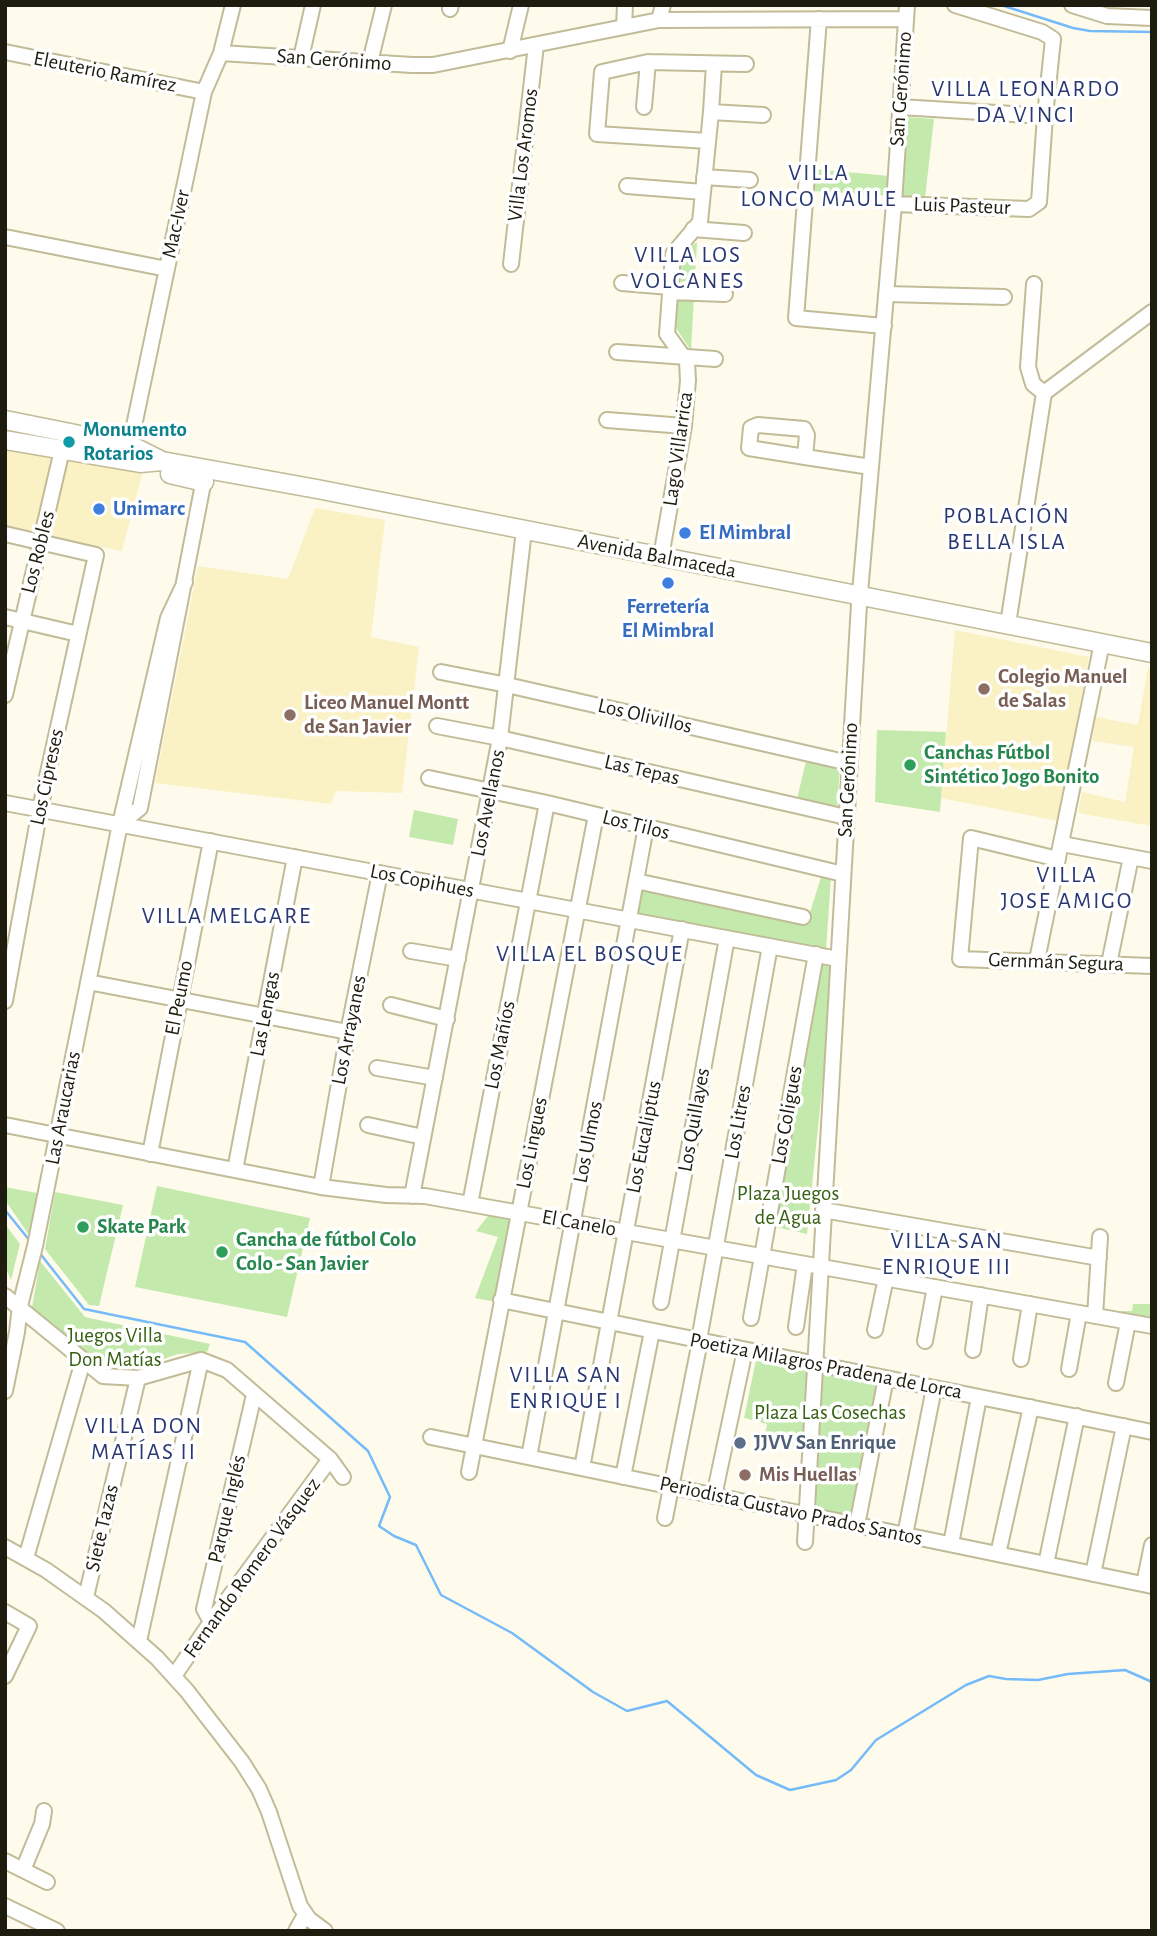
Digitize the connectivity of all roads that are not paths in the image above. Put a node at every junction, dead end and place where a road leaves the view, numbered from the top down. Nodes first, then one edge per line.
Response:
1 (233, 5) edge
2 (313, 5) edge
3 (384, 5) edge
4 (521, 5) edge
5 (625, 5) edge
6 (663, 5) edge
7 (955, 5) edge
8 (1072, 5) edge
9 (1107, 11) edge
10 (906, 12) edge
11 (1152, 18) edge
12 (819, 19) junction
13 (659, 20) junction
14 (624, 27) junction
15 (536, 45) junction
16 (510, 51) junction
17 (5, 52) edge
18 (220, 53) junction
19 (301, 58) junction
20 (370, 62) junction
21 (648, 62) junction
22 (714, 64) junction
23 (746, 64) dead end
24 (204, 92) junction
25 (644, 107) dead end
26 (900, 107) junction
27 (711, 112) junction
28 (763, 115) dead end
29 (1045, 116) junction
30 (708, 141) junction
31 (750, 180) dead end
32 (704, 185) junction
33 (627, 186) dead end
34 (894, 204) junction
35 (694, 229) junction
36 (744, 233) dead end
37 (5, 237) edge
38 (511, 264) dead end
39 (167, 269) junction
40 (622, 283) dead end
41 (1034, 284) dead end
42 (670, 289) junction
43 (886, 294) junction
44 (725, 295) dead end
45 (1004, 297) dead end
46 (1152, 312) edge
47 (884, 326) junction
48 (617, 352) dead end
49 (683, 357) junction
50 (715, 359) dead end
51 (1044, 393) junction
52 (5, 420) edge
53 (607, 420) dead end
54 (684, 426) junction
55 (5, 440) edge
56 (130, 445) junction
57 (62, 450) junction
58 (805, 457) dead end
59 (155, 462) junction
60 (871, 467) junction
61 (205, 476) junction
62 (524, 530) junction
63 (5, 534) edge
64 (42, 543) junction
65 (661, 556) junction
66 (860, 596) junction
67 (5, 617) edge
68 (21, 621) junction
69 (1008, 624) junction
70 (78, 634) junction
71 (1102, 643) junction
72 (1151, 650) edge
73 (441, 672) dead end
74 (507, 685) junction
75 (5, 695) edge
76 (437, 726) dead end
77 (500, 738) junction
78 (849, 763) junction
79 (429, 778) dead end
80 (490, 790) junction
81 (5, 803) edge
82 (547, 803) junction
83 (40, 809) junction
84 (596, 815) junction
85 (846, 817) junction
86 (120, 824) junction
87 (646, 827) junction
88 (211, 841) junction
89 (1060, 851) junction
90 (295, 857) junction
91 (1131, 857) junction
92 (1152, 861) edge
93 (380, 873) junction
94 (843, 874) junction
95 (636, 881) junction
96 (472, 890) junction
97 (527, 900) junction
98 (577, 910) junction
99 (803, 917) dead end
100 (629, 919) junction
101 (682, 929) junction
102 (727, 937) junction
103 (770, 946) junction
104 (411, 951) dead end
105 (816, 954) junction
106 (458, 959) junction
107 (838, 959) junction
108 (1037, 960) junction
109 (1109, 964) junction
110 (1152, 966) edge
111 (88, 982) junction
112 (179, 999) junction
113 (5, 1001) edge
114 (391, 1005) dead end
115 (264, 1017) junction
116 (447, 1019) junction
117 (348, 1032) junction
118 (377, 1068) dead end
119 (435, 1078) junction
120 (5, 1125) edge
121 (368, 1125) dead end
122 (57, 1136) junction
123 (424, 1137) junction
124 (150, 1154) junction
125 (235, 1170) junction
126 (321, 1187) junction
127 (412, 1196) junction
128 (470, 1204) junction
129 (823, 1210) junction
130 (518, 1213) junction
131 (573, 1222) junction
132 (626, 1232) junction
133 (1100, 1237) dead end
134 (672, 1240) junction
135 (716, 1248) junction
136 (761, 1256) junction
137 (1099, 1258) junction
138 (812, 1265) junction
139 (886, 1278) junction
140 (935, 1287) junction
141 (981, 1295) junction
142 (5, 1296) edge
143 (501, 1300) junction
144 (661, 1302) dead end
145 (1030, 1304) junction
146 (20, 1306) junction
147 (556, 1312) junction
148 (1079, 1313) junction
149 (1095, 1316) junction
150 (751, 1318) dead end
151 (609, 1322) junction
152 (1128, 1322) junction
153 (1152, 1326) edge
154 (796, 1327) dead end
155 (876, 1330) dead end
156 (652, 1331) junction
157 (11, 1332) edge
158 (700, 1341) junction
159 (925, 1341) dead end
160 (745, 1350) junction
161 (973, 1350) dead end
162 (1021, 1359) dead end
163 (201, 1360) junction
164 (83, 1361) junction
165 (814, 1364) junction
166 (1069, 1369) dead end
167 (138, 1378) junction
168 (886, 1378) junction
169 (1116, 1383) dead end
170 (934, 1388) junction
171 (5, 1391) edge
172 (254, 1395) junction
173 (979, 1397) junction
174 (1031, 1407) junction
175 (1077, 1416) junction
176 (1124, 1426) junction
177 (1152, 1432) edge
178 (431, 1437) dead end
179 (474, 1446) junction
180 (529, 1457) junction
181 (330, 1459) junction
182 (582, 1468) junction
183 (469, 1472) dead end
184 (343, 1477) dead end
185 (623, 1477) junction
186 (671, 1487) junction
187 (714, 1496) junction
188 (805, 1514) junction
189 (665, 1518) dead end
190 (857, 1525) junction
191 (905, 1535) junction
192 (804, 1542) dead end
193 (951, 1544) junction
194 (1152, 1545) edge
195 (5, 1547) edge
196 (998, 1554) junction
197 (26, 1558) junction
198 (1046, 1564) junction
199 (1093, 1574) junction
200 (1148, 1585) edge
201 (86, 1597) junction
202 (5, 1612) edge
203 (211, 1622) junction
204 (139, 1641) junction
205 (5, 1676) edge
206 (174, 1676) junction
207 (44, 1811) dead end
208 (5, 1861) edge
209 (23, 1870) junction
210 (47, 1882) dead end
211 (5, 1906) edge
212 (305, 1915) junction
213 (57, 1931) edge
214 (296, 1931) edge
215 (326, 1931) edge

1 - 18 street, Mac-Iver
2 - 19 street
3 - 20 street
4 - 16 street
5 - 14 street
6 - 13 street
7 - 29 street
8 - 9 street
9 - 11 street
10 - 12 street, San Gerónimo
10 - 26 street, San Gerónimo
12 - 13 street, San Gerónimo
12 - 47 street
13 - 14 street, San Gerónimo
14 - 15 street, San Gerónimo
15 - 16 street, San Gerónimo
15 - 38 street, Villa Los Aromos
16 - 20 street, San Gerónimo
17 - 24 street, Eleuterio Ramírez
18 - 19 street, San Gerónimo
18 - 24 street, Mac-Iver
19 - 20 street, San Gerónimo
21 - 22 street
21 - 25 street
21 - 30 street
22 - 23 street
22 - 27 street, Lago Villarrica
24 - 39 street, Mac-Iver
26 - 29 street
26 - 34 street, San Gerónimo
27 - 28 street
27 - 30 street, Lago Villarrica
29 - 34 street, Luis Pasteur
30 - 32 street, Lago Villarrica
31 - 32 street
32 - 33 street
32 - 35 street, Lago Villarrica
34 - 43 street, San Gerónimo
35 - 36 street
35 - 42 street, Lago Villarrica
37 - 39 street
39 - 56 street, Mac-Iver
40 - 42 street
41 - 51 street
42 - 44 street
42 - 49 street, Lago Villarrica
43 - 45 street
43 - 47 street, San Gerónimo
46 - 51 street
47 - 60 street, San Gerónimo
48 - 49 street
49 - 50 street
49 - 54 street, Lago Villarrica
51 - 69 street
52 - 56 main road, Avenida Balmaceda
53 - 54 street
54 - 65 street, Lago Villarrica
55 - 57 main road, Avenida Balmaceda
56 - 59 main road, Avenida Balmaceda
57 - 59 main road, Avenida Balmaceda
57 - 64 street, Los Robles
58 - 60 street
59 - 61 main road, Avenida Balmaceda
60 - 66 street, San Gerónimo
61 - 62 main road, Avenida Balmaceda
61 - 86 street, Las Araucarias
62 - 65 main road, Avenida Balmaceda
62 - 74 street, Los Avellanos
63 - 64 street
64 - 68 street, Los Robles
64 - 70 street, Los Cipreses
65 - 66 main road, Avenida Balmaceda
66 - 69 main road, Avenida Balmaceda
66 - 78 street, San Gerónimo
67 - 68 street
68 - 70 street
68 - 75 street, Los Robles
69 - 71 main road, Avenida Balmaceda
70 - 83 street, Los Cipreses
71 - 72 main road, Avenida Balmaceda
71 - 89 street
73 - 74 street, Los Olivillos
74 - 77 street, Los Avellanos
74 - 78 street, Los Olivillos
76 - 77 street, Las Tepas
77 - 80 street, Los Avellanos
77 - 85 street, Las Tepas
78 - 85 street, San Gerónimo
79 - 80 street, Los Tilos
80 - 82 street, Los Tilos
80 - 96 street, Los Avellanos
81 - 83 street, Los Copihues
82 - 84 street, Los Tilos
82 - 97 street, Los Mañíos
83 - 86 street, Los Copihues
83 - 113 street, Los Cipreses
84 - 87 street, Los Tilos
84 - 98 street, Los Lingues
85 - 94 street, San Gerónimo
86 - 88 street, Los Copihues
86 - 111 street, Las Araucarias
87 - 94 street, Los Tilos
87 - 95 street, Los Ulmos
88 - 90 street, Los Copihues
88 - 112 street, El Peumo
89 - 91 street
89 - 108 street
89 - 108 street, Gernmán Segura
90 - 93 street, Los Copihues
90 - 115 street, Las Lengas
91 - 92 street
91 - 109 street
93 - 96 street, Los Copihues
93 - 117 street, Los Arrayanes
94 - 107 street, San Gerónimo
95 - 99 street
95 - 100 street, Los Ulmos
96 - 97 street, Los Copihues
96 - 106 street, Los Avellanos
97 - 98 street, Los Copihues
97 - 128 street, Los Mañíos
98 - 100 street, Los Copihues
98 - 130 street, Los Lingues
100 - 101 street, Los Copihues
100 - 131 street, Los Ulmos
101 - 102 street, Los Copihues
101 - 132 street, Los Eucaliptus
102 - 103 street, Los Copihues
102 - 134 street, Los Quillayes
103 - 105 street, Los Copihues
103 - 135 street, Los Litres
104 - 106 street
105 - 107 street, Los Copihues
105 - 136 street, Los Coligues
106 - 116 street, Los Avellanos
107 - 129 street, San Gerónimo
108 - 109 street, Gernmán Segura
109 - 110 street, Gernmán Segura
111 - 112 street
111 - 122 street, Las Araucarias
112 - 115 street
112 - 124 street, El Peumo
114 - 116 street
115 - 117 street
115 - 125 street, Las Lengas
116 - 119 street, Los Avellanos
117 - 126 street, Los Arrayanes
118 - 119 street
119 - 123 street, Los Avellanos
120 - 122 street, El Canelo
121 - 123 street
122 - 124 street, El Canelo
122 - 146 street, Las Araucarias
123 - 127 street, Los Avellanos
124 - 125 street, El Canelo
125 - 126 street, El Canelo
126 - 127 street, El Canelo
127 - 128 street, El Canelo
128 - 130 street, El Canelo
129 - 137 street
129 - 138 street, San Gerónimo
130 - 131 street, El Canelo
130 - 143 street, Los Lingues
131 - 132 street, El Canelo
131 - 147 street, Los Ulmos
132 - 134 street, El Canelo
132 - 151 street, Los Eucaliptus
133 - 137 street
134 - 135 street, El Canelo
134 - 144 street, Los Quillayes
135 - 136 street, El Canelo
135 - 158 street, Los Litres
136 - 138 street, El Canelo
136 - 150 street, Los Coligues
137 - 149 street
138 - 139 street, El Canelo
138 - 154 street
138 - 165 street, San Gerónimo
139 - 140 street, El Canelo
139 - 155 street
140 - 141 street, El Canelo
140 - 159 street
141 - 145 street, El Canelo
141 - 161 street
142 - 146 street
143 - 147 street, Poetiza Milagros Pradena de Lorca
143 - 179 street, Los Lingues
145 - 148 street, El Canelo
145 - 162 street
146 - 157 street, Las Araucarias
146 - 164 street
147 - 151 street, Poetiza Milagros Pradena de Lorca
147 - 180 street, Los Ulmos
148 - 149 street, El Canelo
148 - 166 street
149 - 152 street, El Canelo
151 - 156 street, Poetiza Milagros Pradena de Lorca
151 - 182 street, Los Eucaliptus
152 - 153 street, El Canelo
152 - 169 street
156 - 158 street, Poetiza Milagros Pradena de Lorca
156 - 185 street
157 - 171 street, Las Araucarias
158 - 160 street, Poetiza Milagros Pradena de Lorca
158 - 186 street, Los Litres
160 - 165 street, Poetiza Milagros Pradena de Lorca
160 - 187 street
163 - 167 street
163 - 172 street
163 - 204 street
164 - 167 street
164 - 197 street
165 - 168 street, Poetiza Milagros Pradena de Lorca
165 - 188 street, San Gerónimo
167 - 201 street, Siete Tazas
168 - 170 street, Poetiza Milagros Pradena de Lorca
168 - 190 street
170 - 173 street, Poetiza Milagros Pradena de Lorca
170 - 191 street
172 - 181 street
172 - 203 street, Parque Inglés
173 - 174 street, Poetiza Milagros Pradena de Lorca
173 - 193 street
174 - 175 street, Poetiza Milagros Pradena de Lorca
174 - 196 street
175 - 176 street, Poetiza Milagros Pradena de Lorca
175 - 198 street
176 - 177 street, Poetiza Milagros Pradena de Lorca
176 - 199 street
178 - 179 street, Periodista Gustavo Prados Santos
179 - 180 street, Periodista Gustavo Prados Santos
179 - 183 street, Los Lingues
180 - 182 street, Periodista Gustavo Prados Santos
181 - 184 street
181 - 203 street, Fernando Romero Vásquez
182 - 185 street, Periodista Gustavo Prados Santos
185 - 186 street, Periodista Gustavo Prados Santos
186 - 187 street, Periodista Gustavo Prados Santos
186 - 189 street, Los Litres
187 - 188 street, Periodista Gustavo Prados Santos
188 - 190 street, Periodista Gustavo Prados Santos
188 - 192 street, San Gerónimo
190 - 191 street, Periodista Gustavo Prados Santos
191 - 193 street, Periodista Gustavo Prados Santos
193 - 196 street, Periodista Gustavo Prados Santos
194 - 200 street
195 - 197 street
196 - 198 street, Periodista Gustavo Prados Santos
197 - 201 street
198 - 199 street, Periodista Gustavo Prados Santos
199 - 200 street, Periodista Gustavo Prados Santos
201 - 204 street
202 - 205 street
203 - 206 street, Fernando Romero Vásquez
204 - 206 street
206 - 212 street
207 - 209 street
208 - 209 street
209 - 210 street
211 - 213 street
212 - 214 street
212 - 215 street

